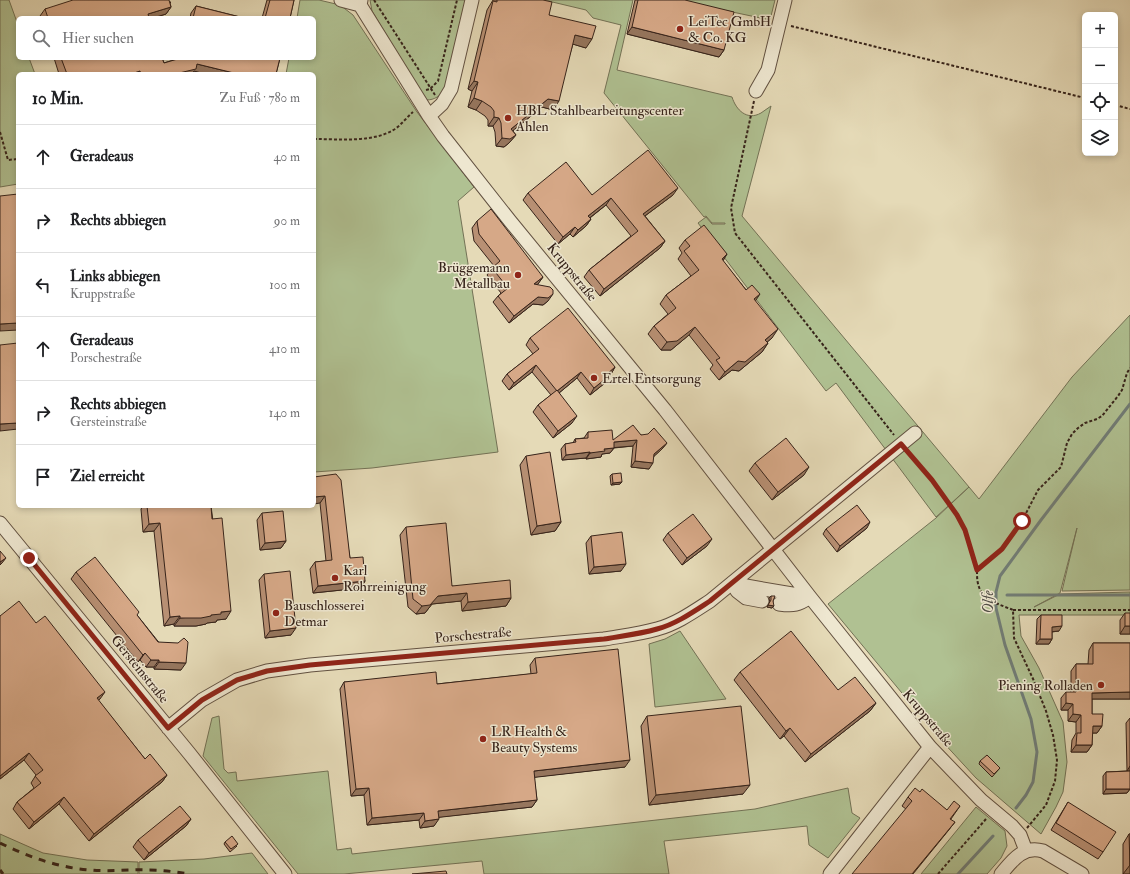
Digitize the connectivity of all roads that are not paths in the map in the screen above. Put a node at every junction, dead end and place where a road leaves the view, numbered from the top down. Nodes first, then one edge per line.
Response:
1 (341, 0) edge
2 (472, 0) edge
3 (785, 0) edge
4 (361, 2) edge
5 (756, 92) road end
6 (429, 116) junction
7 (915, 433) dead end
8 (0, 523) edge
9 (773, 550) junction
10 (733, 582) junction
11 (810, 597) junction
12 (762, 601) dead end
13 (779, 604) dead end
14 (168, 728) junction
15 (930, 747) junction
16 (1026, 851) junction
17 (285, 874) edge
18 (830, 874) edge
19 (1001, 874) edge
20 (1082, 874) edge

1 - 4 street, Kruppstraße
2 - 6 street
3 - 5 street
4 - 6 street, Kruppstraße
6 - 9 street, Kruppstraße
7 - 9 street
8 - 14 street, Gersteinstraße
9 - 10 street, Porschestraße
9 - 11 street, Kruppstraße
10 - 11 street
10 - 12 street
10 - 14 street, Porschestraße
11 - 13 street
11 - 15 street, Kruppstraße
14 - 17 street, Gersteinstraße
15 - 16 street, Kruppstraße
15 - 18 street
16 - 19 street
16 - 20 street

